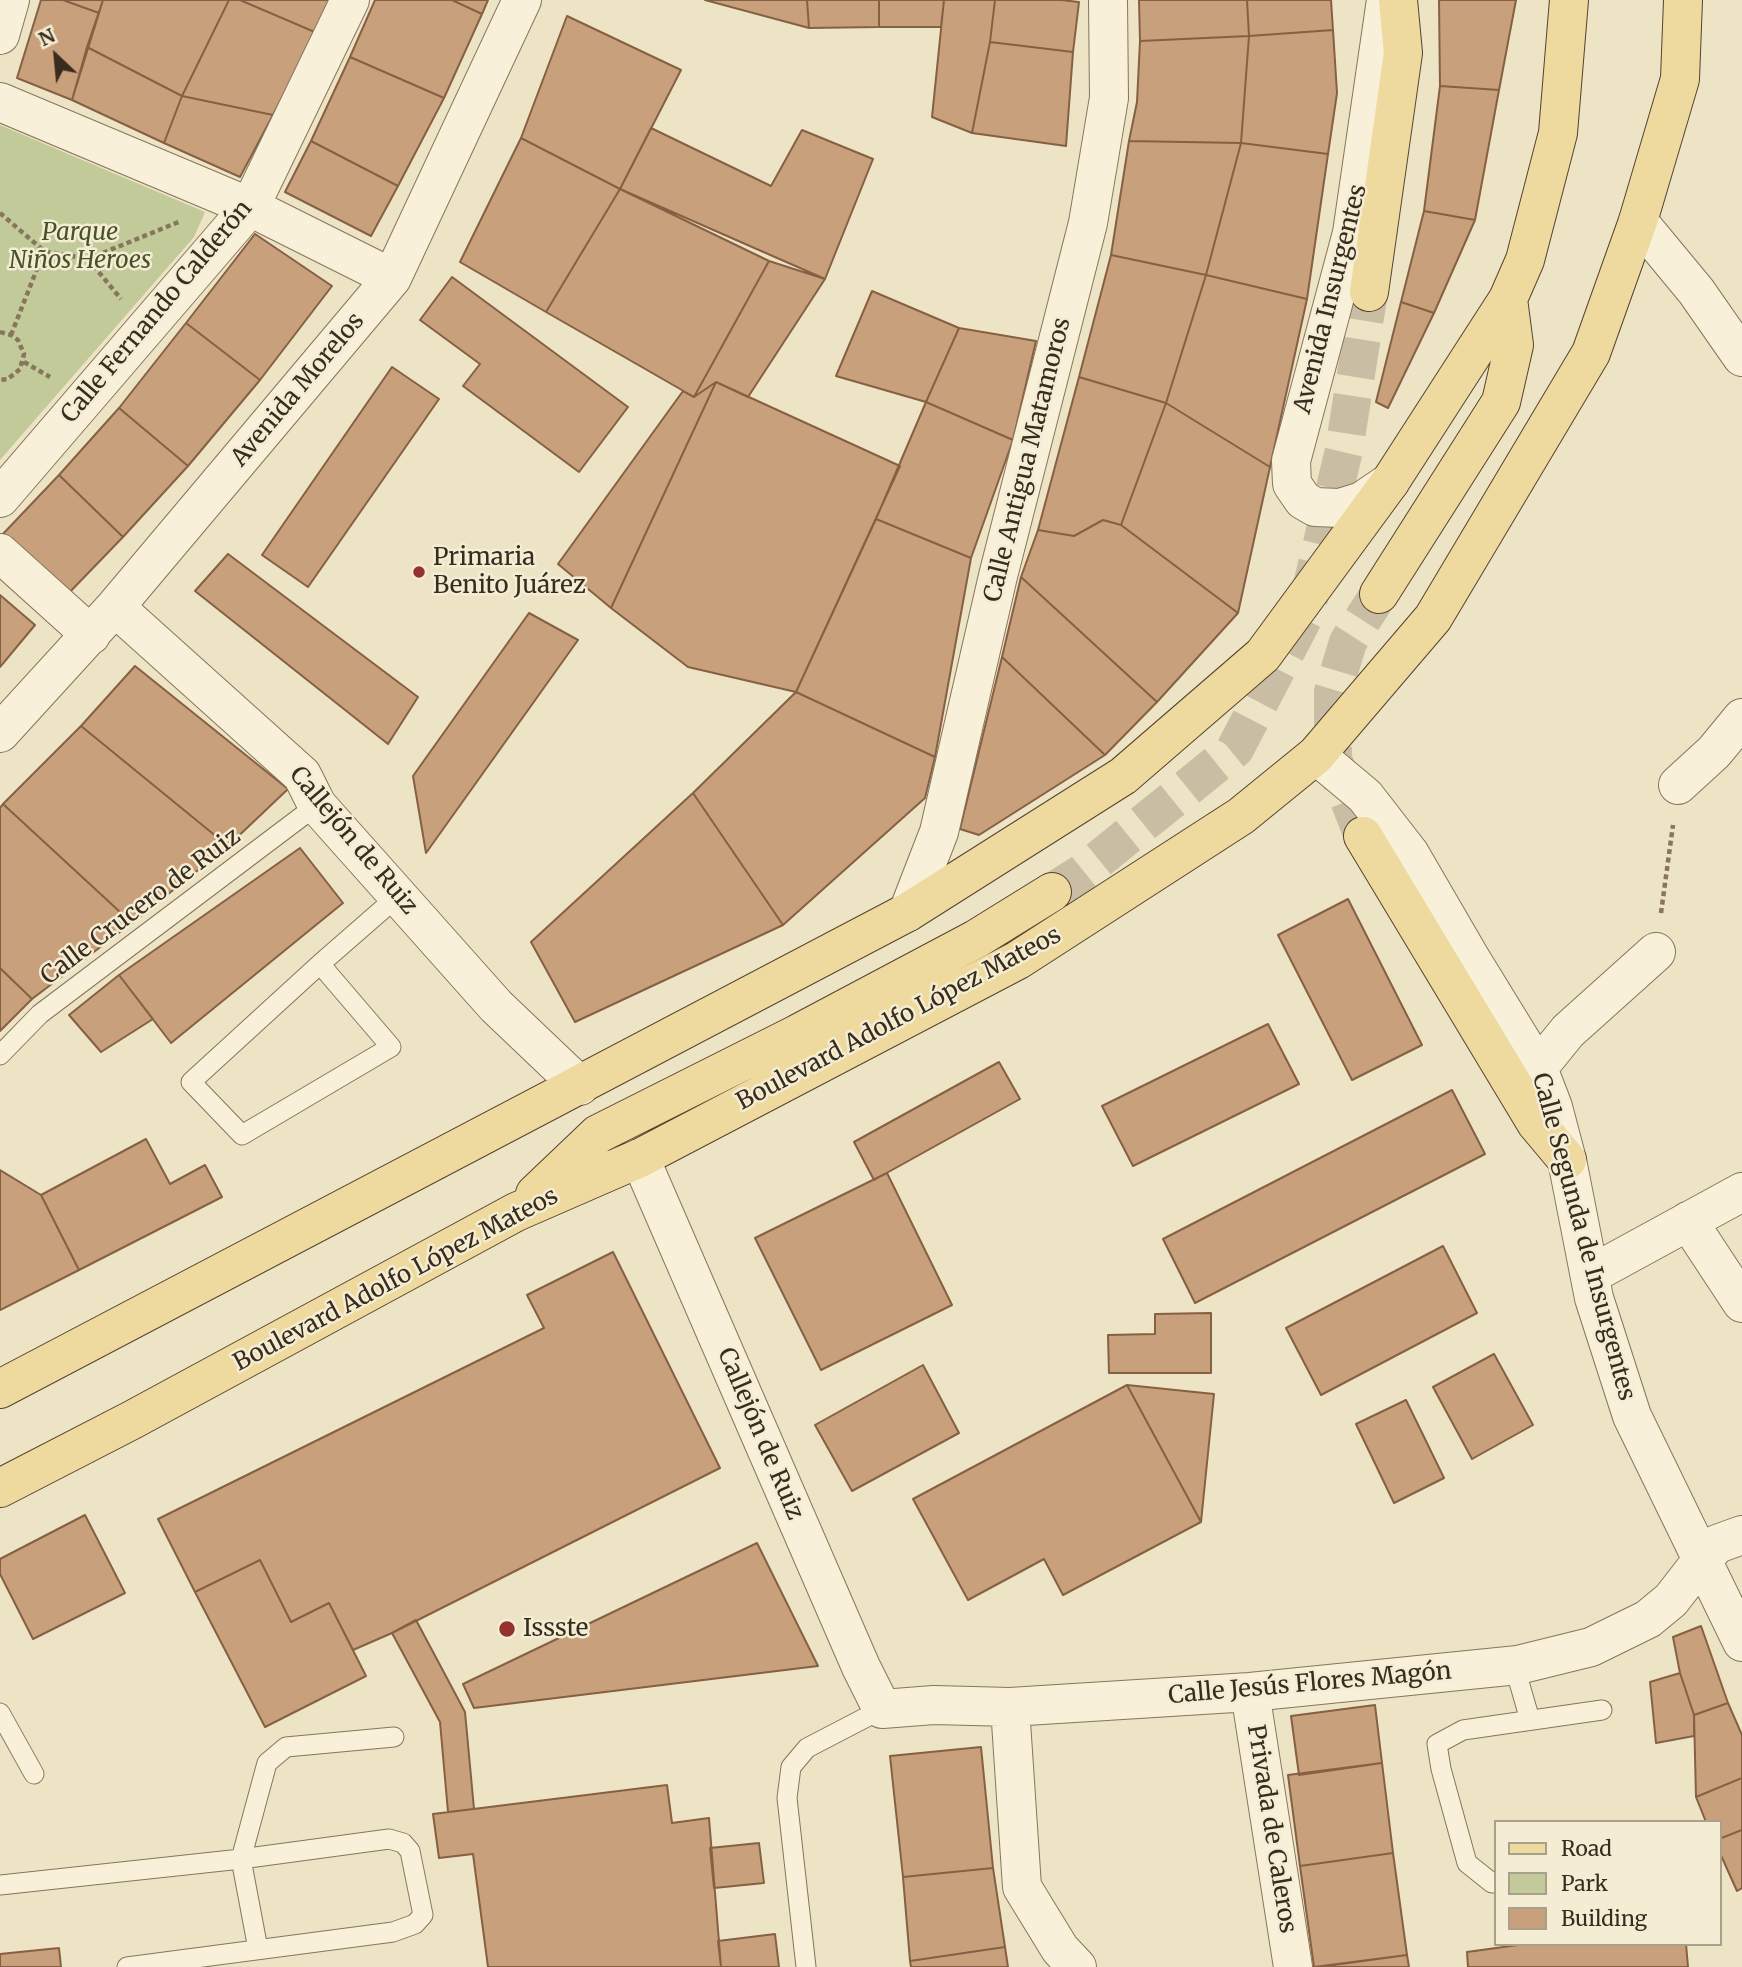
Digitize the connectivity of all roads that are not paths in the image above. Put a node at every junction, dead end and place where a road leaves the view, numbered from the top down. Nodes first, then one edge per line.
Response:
1 (10, 0) edge
2 (350, 0) edge
3 (522, 0) edge
4 (1108, 0) edge
5 (1386, 0) edge
6 (1398, 0) edge
7 (1569, 0) edge
8 (1683, 0) edge
9 (0, 35) edge
10 (0, 102) edge
11 (250, 207) junction
12 (1638, 221) junction
13 (392, 278) junction
14 (1369, 292) tunnel mouth
15 (1508, 299) junction
16 (1742, 357) edge
17 (1390, 482) junction
18 (0, 498) edge
19 (0, 553) edge
20 (1379, 594) tunnel mouth
21 (103, 621) junction
22 (1742, 718) edge
23 (0, 733) edge
24 (1316, 755) junction
25 (1678, 785) road end
26 (317, 805) junction
27 (1363, 836) tunnel mouth
28 (1052, 892) tunnel mouth
29 (398, 896) junction
30 (908, 912) junction
31 (1656, 952) road end
32 (320, 964) junction
33 (0, 1055) edge
34 (1538, 1068) junction
35 (580, 1086) junction
36 (640, 1158) junction
37 (1567, 1160) junction
38 (1742, 1192) edge
39 (516, 1212) junction
40 (1688, 1221) junction
41 (1590, 1275) junction
42 (1742, 1303) edge
43 (0, 1389) edge
44 (0, 1488) edge
45 (1742, 1535) edge
46 (1702, 1560) junction
47 (1742, 1642) edge
48 (1518, 1665) junction
49 (1250, 1692) junction
50 (1010, 1707) junction
51 (882, 1709) junction
52 (1602, 1710) dead end
53 (0, 1713) edge
54 (1530, 1720) junction
55 (394, 1737) dead end
56 (34, 1774) dead end
57 (241, 1859) junction
58 (1494, 1884) edge
59 (0, 1885) edge
60 (258, 1949) junction
61 (127, 1967) edge
62 (806, 1967) edge
63 (1077, 1967) edge
64 (1293, 1967) edge

1 - 9 street
2 - 11 street, Calle Fernando Calderón
3 - 13 street, Avenida Morelos
4 - 30 street, Calle Antigua Matamoros
5 - 17 street, Avenida Insurgentes
6 - 14 main road
7 - 15 main road
8 - 12 main road, Boulevard Adolfo López Mateos
10 - 11 street
11 - 13 street
11 - 18 street, Calle Fernando Calderón
12 - 16 street
12 - 24 main road, Boulevard Adolfo López Mateos
13 - 21 street, Avenida Morelos
15 - 17 main road
15 - 20 main road
17 - 30 main road
19 - 21 street, Callejón de Ruiz
21 - 23 street, Avenida Morelos
21 - 26 street, Callejón de Ruiz
22 - 25 street
24 - 34 street, Calle Segunda de Insurgentes
24 - 36 main road, Boulevard Adolfo López Mateos
26 - 29 street, Callejón de Ruiz
26 - 33 lane, Calle Crucero de Ruiz
27 - 37 main road
28 - 39 main road
29 - 32 lane
29 - 35 street, Callejón de Ruiz
30 - 35 main road
31 - 34 street
32 - 32 lane
34 - 37 street, Calle Segunda de Insurgentes
35 - 43 main road
36 - 39 main road, Boulevard Adolfo López Mateos
36 - 51 street, Callejón de Ruiz
37 - 41 street, Calle Segunda de Insurgentes
38 - 40 street
39 - 44 main road, Boulevard Adolfo López Mateos
40 - 41 street
40 - 42 street
41 - 46 street, Calle Segunda de Insurgentes
45 - 46 street, Calle Jesús Flores Magón
46 - 47 street, Calle Segunda de Insurgentes
46 - 48 street, Calle Jesús Flores Magón
48 - 49 street, Calle Jesús Flores Magón
48 - 54 lane
49 - 50 street, Calle Jesús Flores Magón
49 - 64 street, Privada de Caleros
50 - 51 street, Calle Jesús Flores Magón
50 - 63 street
51 - 62 lane
52 - 54 lane
53 - 56 lane
54 - 58 lane
55 - 57 lane
57 - 59 lane
57 - 60 lane
57 - 60 lane
60 - 61 lane

